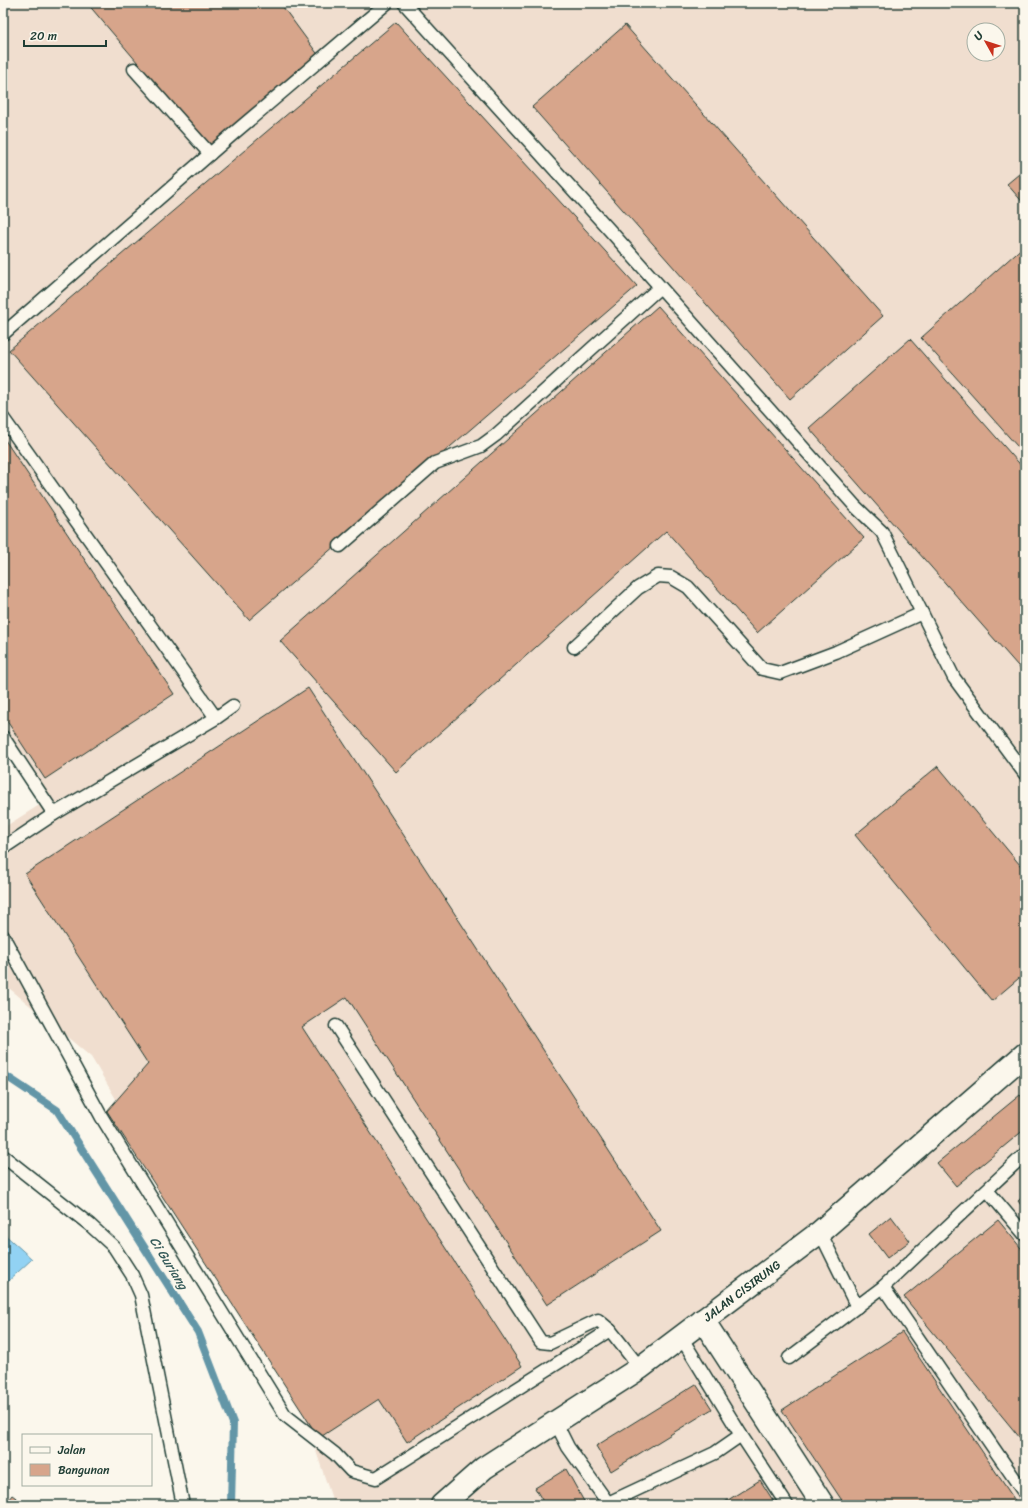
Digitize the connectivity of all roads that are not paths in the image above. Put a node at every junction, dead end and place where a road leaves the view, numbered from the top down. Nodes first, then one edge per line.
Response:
1 (387, 3) edge
2 (404, 3) edge
3 (134, 70) dead end
4 (210, 154) junction
5 (660, 287) junction
6 (3, 334) edge
7 (3, 418) edge
8 (340, 546) dead end
9 (922, 613) junction
10 (574, 647) dead end
11 (233, 706) dead end
12 (216, 718) junction
13 (3, 737) edge
14 (1025, 774) edge
15 (54, 814) junction
16 (3, 848) edge
17 (3, 936) edge
18 (336, 1026) dead end
19 (1025, 1054) edge
20 (1025, 1154) edge
21 (3, 1156) edge
22 (987, 1190) junction
23 (820, 1232) junction
24 (1025, 1235) edge
25 (883, 1288) junction
26 (857, 1307) junction
27 (703, 1320) junction
28 (610, 1330) junction
29 (681, 1337) junction
30 (789, 1358) dead end
31 (640, 1368) junction
32 (555, 1421) junction
33 (741, 1435) junction
34 (1025, 1494) edge
35 (608, 1504) edge
36 (183, 1505) edge
37 (442, 1505) edge
38 (787, 1505) edge
39 (823, 1505) edge

1 - 4 lane
2 - 5 lane
3 - 4 lane
4 - 6 lane
5 - 8 lane
5 - 9 lane
7 - 12 lane
9 - 10 lane
9 - 14 lane
11 - 12 lane
12 - 15 lane
13 - 15 lane
15 - 16 lane
17 - 28 lane
18 - 28 lane
19 - 23 main road, JALAN CISIRUNG
20 - 22 lane
21 - 36 lane
22 - 24 lane
22 - 25 lane
23 - 26 lane
23 - 27 main road, JALAN CISIRUNG
25 - 26 lane
25 - 34 lane
26 - 30 lane
27 - 29 main road, JALAN CISIRUNG
27 - 39 main road
28 - 31 lane
29 - 31 main road, JALAN CISIRUNG
29 - 33 lane
31 - 32 main road, JALAN CISIRUNG
32 - 35 lane
32 - 37 main road, JALAN CISIRUNG
33 - 35 lane
33 - 38 lane

